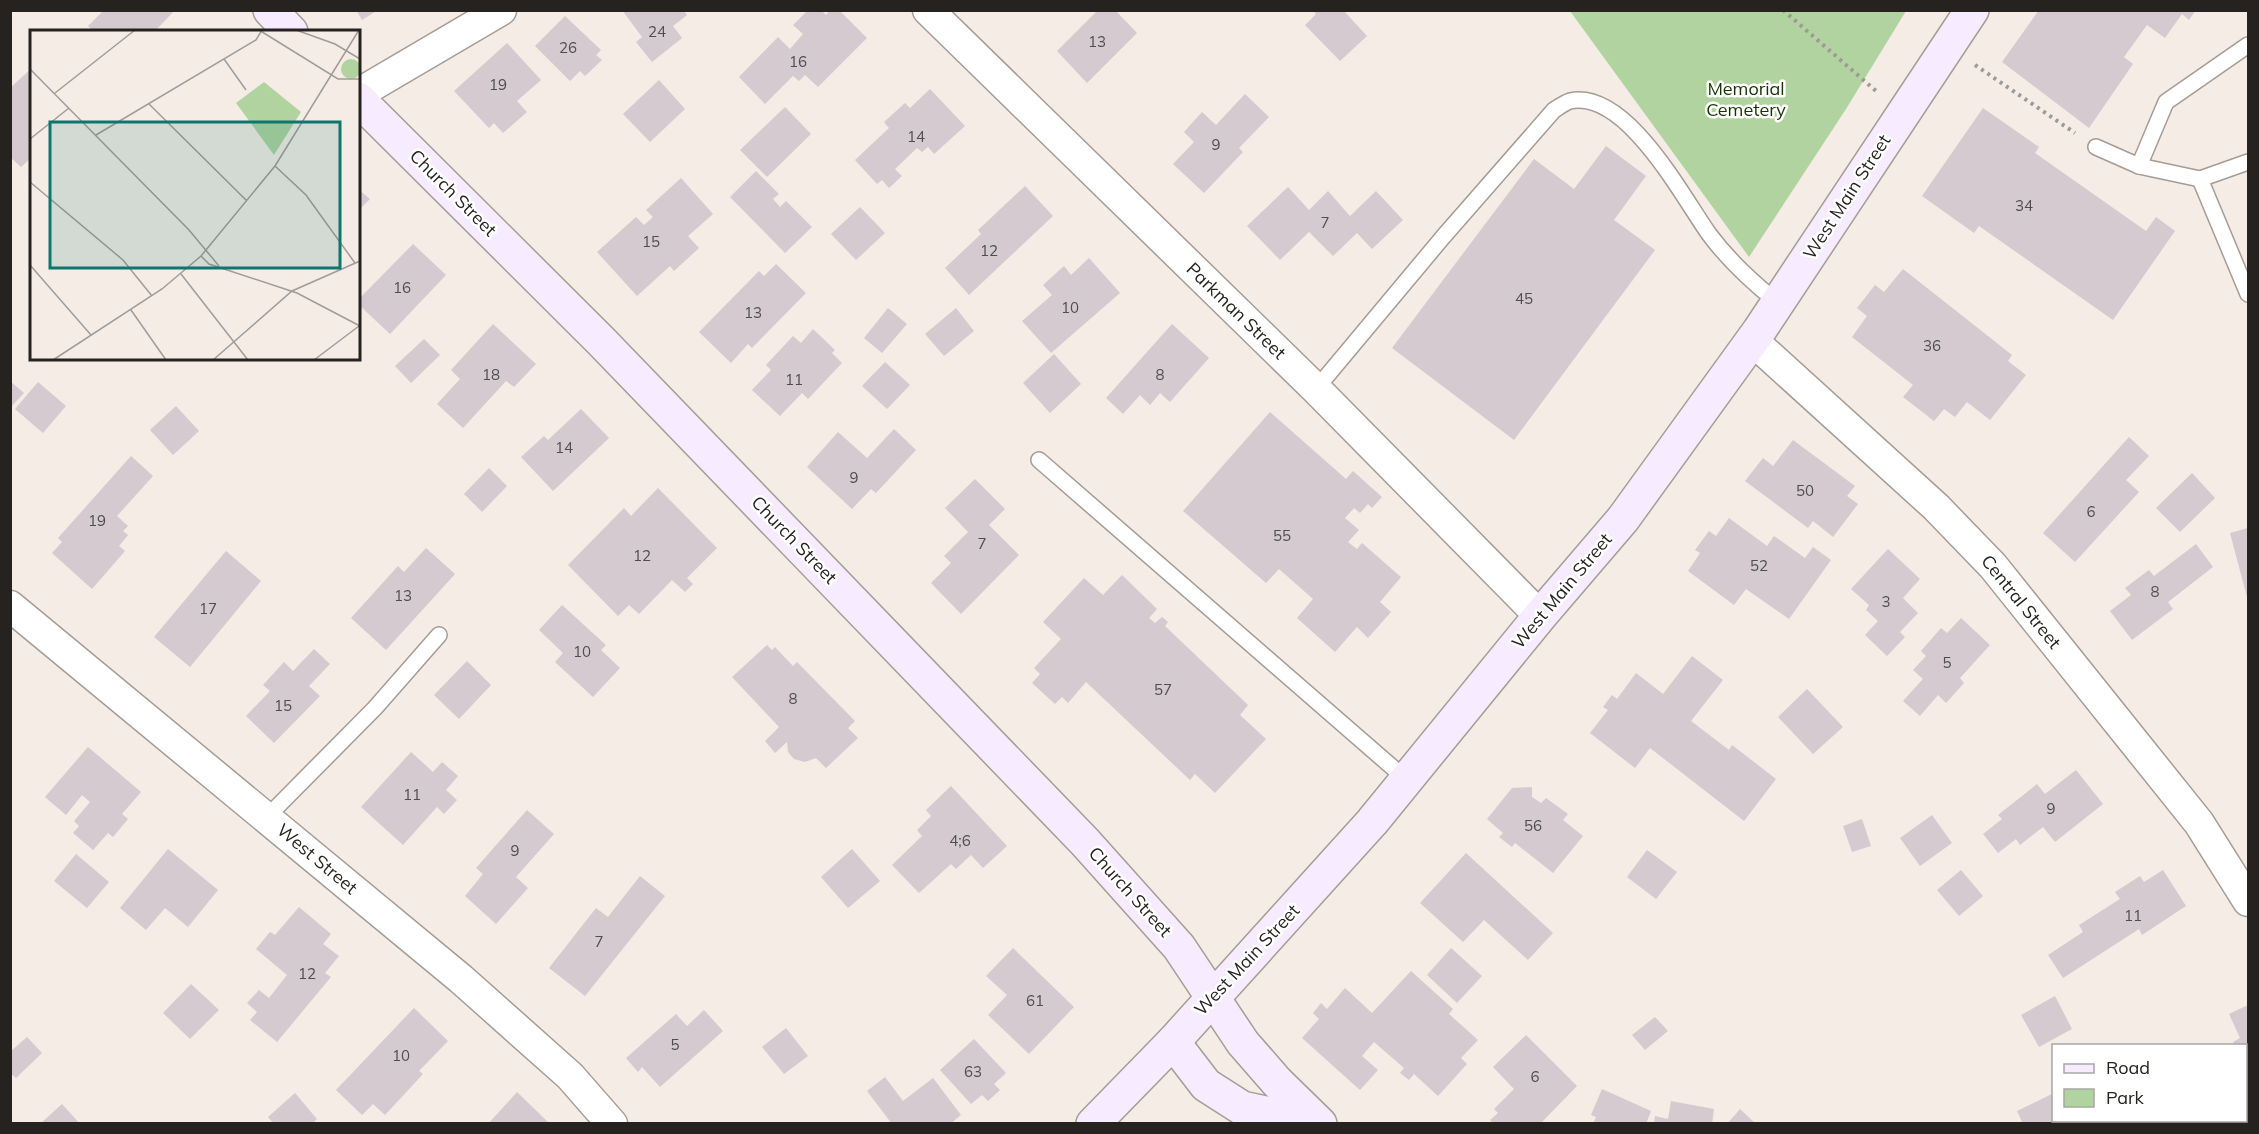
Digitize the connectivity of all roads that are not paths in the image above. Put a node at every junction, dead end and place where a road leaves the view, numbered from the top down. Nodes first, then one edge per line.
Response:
1 (270, 10) edge
2 (501, 10) edge
3 (928, 10) edge
4 (1971, 10) edge
5 (289, 30) edge
6 (2248, 45) edge
7 (360, 93) edge
8 (360, 101) edge
9 (2096, 147) road end
10 (2248, 162) edge
11 (2139, 166) junction
12 (2200, 179) junction
13 (2248, 294) edge
14 (1778, 302) junction
15 (1752, 340) junction
16 (1316, 388) junction
17 (1040, 460) dead end
18 (10, 606) edge
19 (1540, 616) junction
20 (439, 635) dead end
21 (1407, 780) junction
22 (267, 817) junction
23 (2248, 901) edge
24 (1213, 996) junction
25 (1173, 1042) junction
26 (612, 1124) edge
27 (1092, 1124) edge
28 (1318, 1124) edge

1 - 5 street
2 - 7 street
3 - 16 street, Parkman Street
4 - 14 street, West Main Street
6 - 11 lane
8 - 24 street, Church Street
9 - 11 lane
10 - 12 lane
11 - 12 lane
12 - 13 lane
14 - 15 street, West Main Street
14 - 16 lane
15 - 19 street, West Main Street
15 - 23 street, Central Street
16 - 19 street, Parkman Street
17 - 21 lane
18 - 22 street, West Street
19 - 21 street, West Main Street
20 - 22 lane
21 - 24 street, West Main Street
22 - 26 street, West Street
24 - 25 street, West Main Street
24 - 28 street, Church Street
25 - 27 street, West Main Street
25 - 28 street

